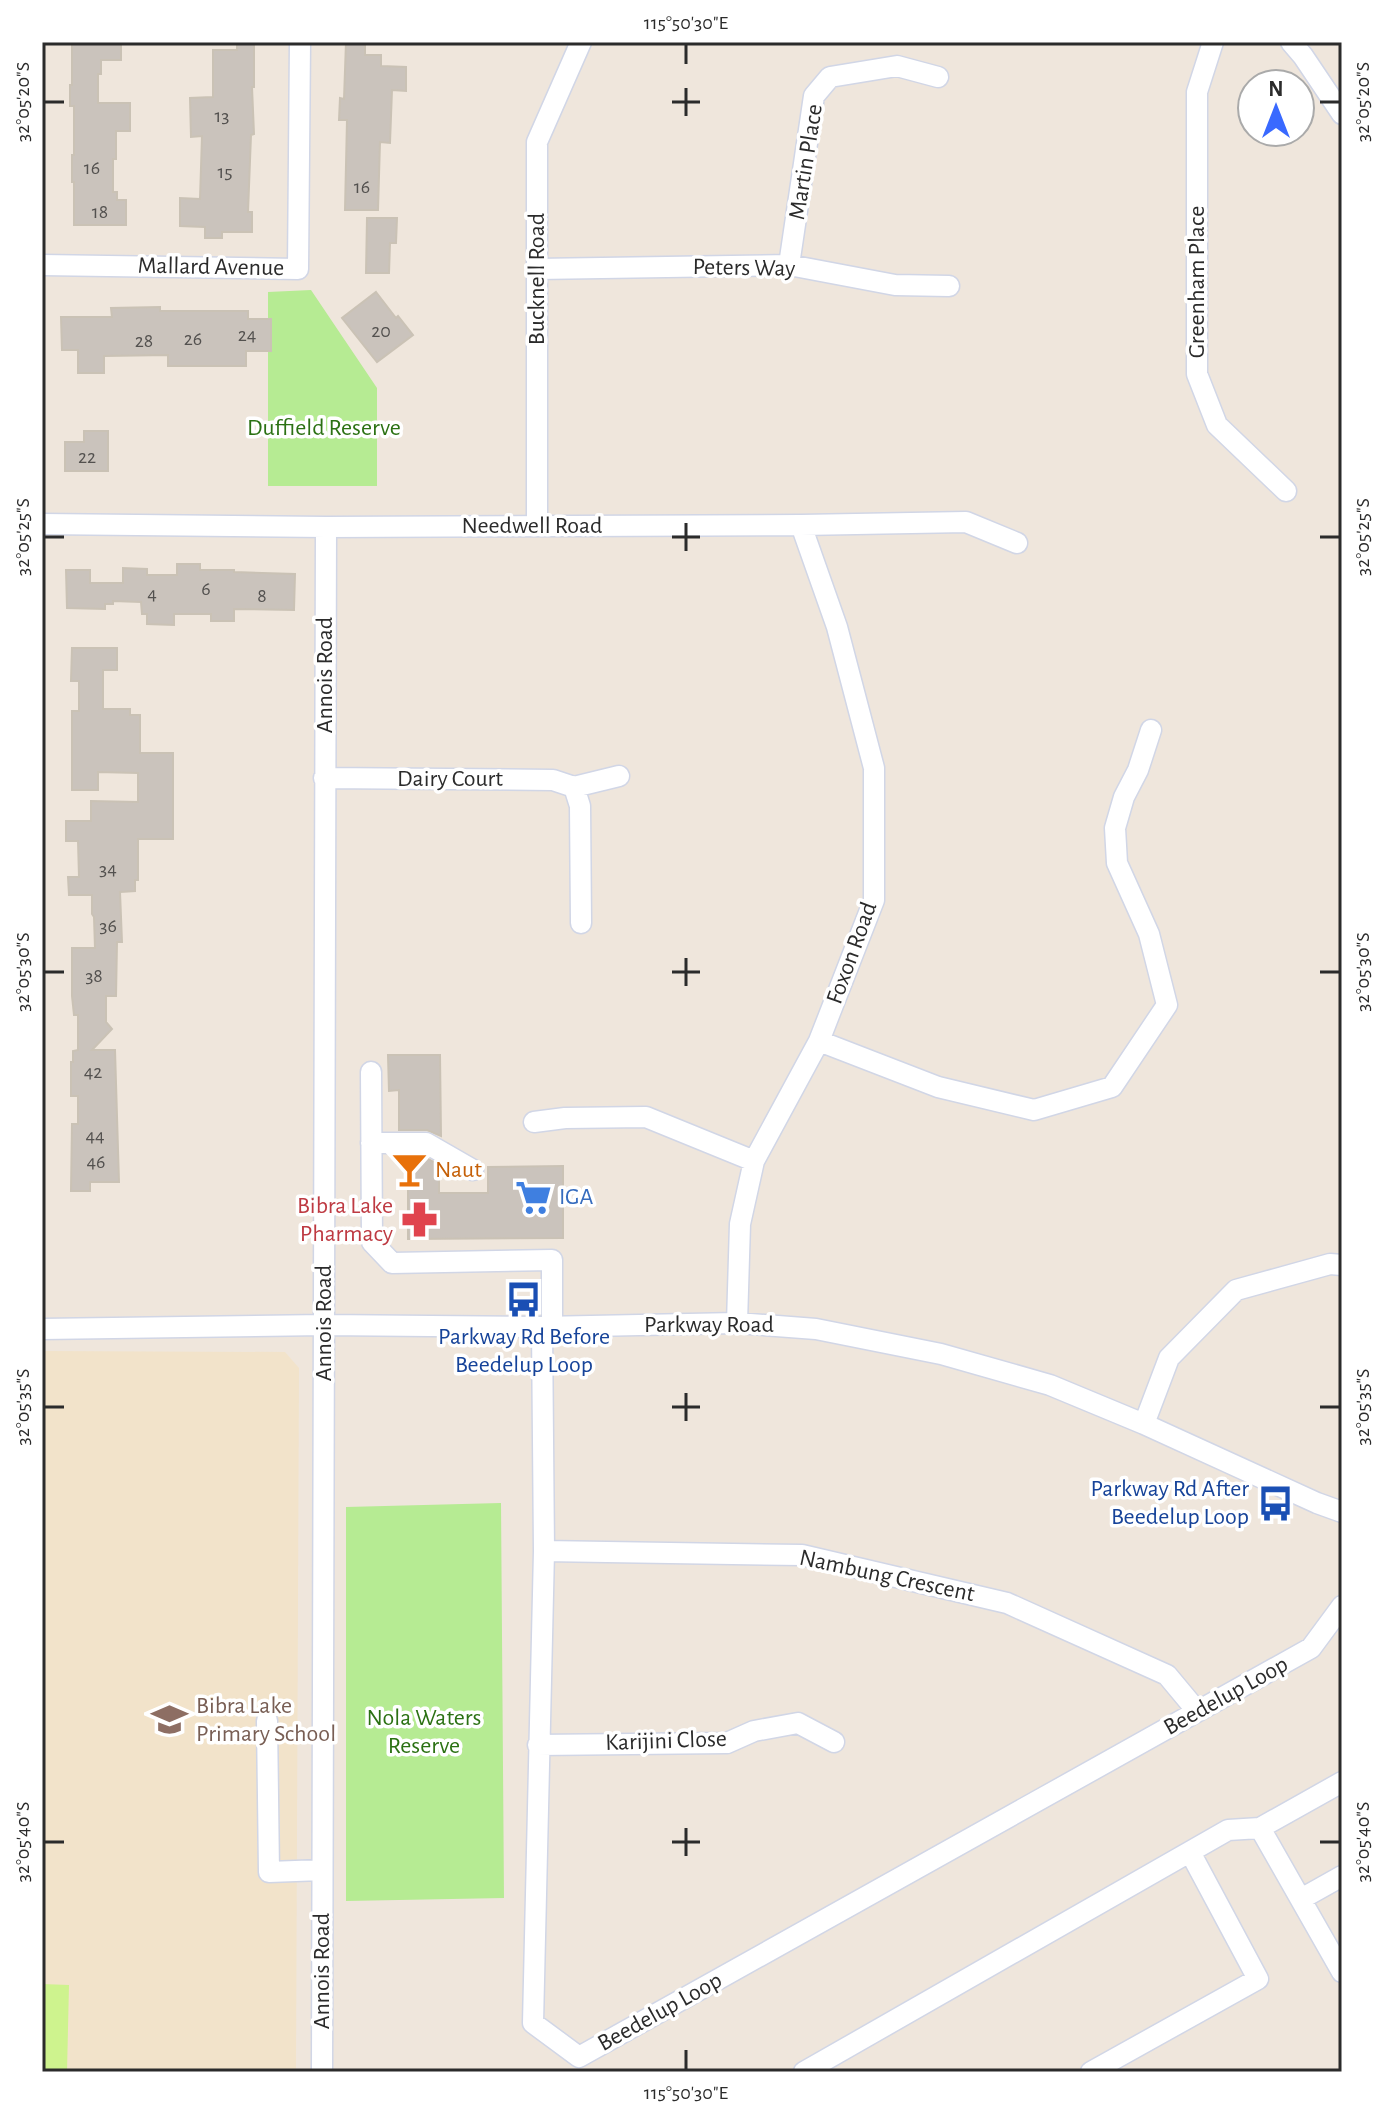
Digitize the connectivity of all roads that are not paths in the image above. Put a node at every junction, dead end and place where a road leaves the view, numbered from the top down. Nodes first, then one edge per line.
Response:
1 (300, 42) edge
2 (581, 42) edge
3 (1213, 42) edge
4 (1291, 42) edge
5 (938, 77) dead end
6 (1336, 92) edge
7 (1342, 114) edge
8 (42, 265) edge
9 (789, 265) junction
10 (537, 269) junction
11 (949, 286) dead end
12 (1286, 491) dead end
13 (42, 524) edge
14 (801, 525) junction
15 (537, 526) junction
16 (326, 527) junction
17 (1017, 543) dead end
18 (1151, 730) dead end
19 (619, 776) dead end
20 (324, 778) junction
21 (574, 787) junction
22 (581, 923) dead end
23 (819, 1041) junction
24 (371, 1072) dead end
25 (534, 1122) dead end
26 (371, 1143) junction
27 (754, 1161) junction
28 (473, 1170) dead end
29 (1342, 1265) edge
30 (737, 1323) junction
31 (324, 1325) junction
32 (547, 1327) junction
33 (42, 1329) edge
34 (1144, 1424) junction
35 (1342, 1512) edge
36 (544, 1551) junction
37 (1342, 1606) edge
38 (1197, 1711) junction
39 (267, 1721) dead end
40 (834, 1742) dead end
41 (538, 1745) junction
42 (1342, 1782) edge
43 (1260, 1828) junction
44 (1190, 1852) junction
45 (322, 1870) junction
46 (1342, 1876) edge
47 (1301, 1899) junction
48 (1336, 1947) edge
49 (1342, 1972) edge
50 (816, 2069) edge
51 (322, 2072) edge
52 (1091, 2072) edge

1 - 8 street, Mallard Avenue
2 - 10 street, Bucknell Road
3 - 12 street, Greenham Place
4 - 6 street
5 - 9 street, Martin Place
6 - 7 street
9 - 10 street, Peters Way
9 - 11 street, Peters Way
10 - 15 street, Bucknell Road
13 - 16 street, Needwell Road
14 - 15 street, Needwell Road
14 - 17 street, Needwell Road
14 - 23 street, Foxon Road
15 - 16 street, Needwell Road
16 - 20 street, Annois Road
18 - 23 street
19 - 21 street, Dairy Court
20 - 21 street, Dairy Court
20 - 31 street, Annois Road
21 - 22 street
23 - 27 street, Foxon Road
24 - 26 street
25 - 27 street
26 - 28 street
26 - 32 street, Beedelup Loop
27 - 30 street, Foxon Road
29 - 34 street
30 - 32 street, Parkway Road
30 - 34 street, Parkway Road
31 - 32 street, Parkway Road
31 - 33 street, Parkway Road
31 - 45 street, Annois Road
32 - 36 street, Beedelup Loop
34 - 35 street, Parkway Road
36 - 38 street, Nambung Crescent
36 - 41 street, Beedelup Loop
37 - 38 street, Beedelup Loop
38 - 41 street, Beedelup Loop
39 - 45 street
40 - 41 street, Karijini Close
42 - 43 street
43 - 44 street
43 - 47 street
44 - 50 street
44 - 52 street
45 - 51 street, Annois Road
46 - 47 street
47 - 48 street
48 - 49 street

